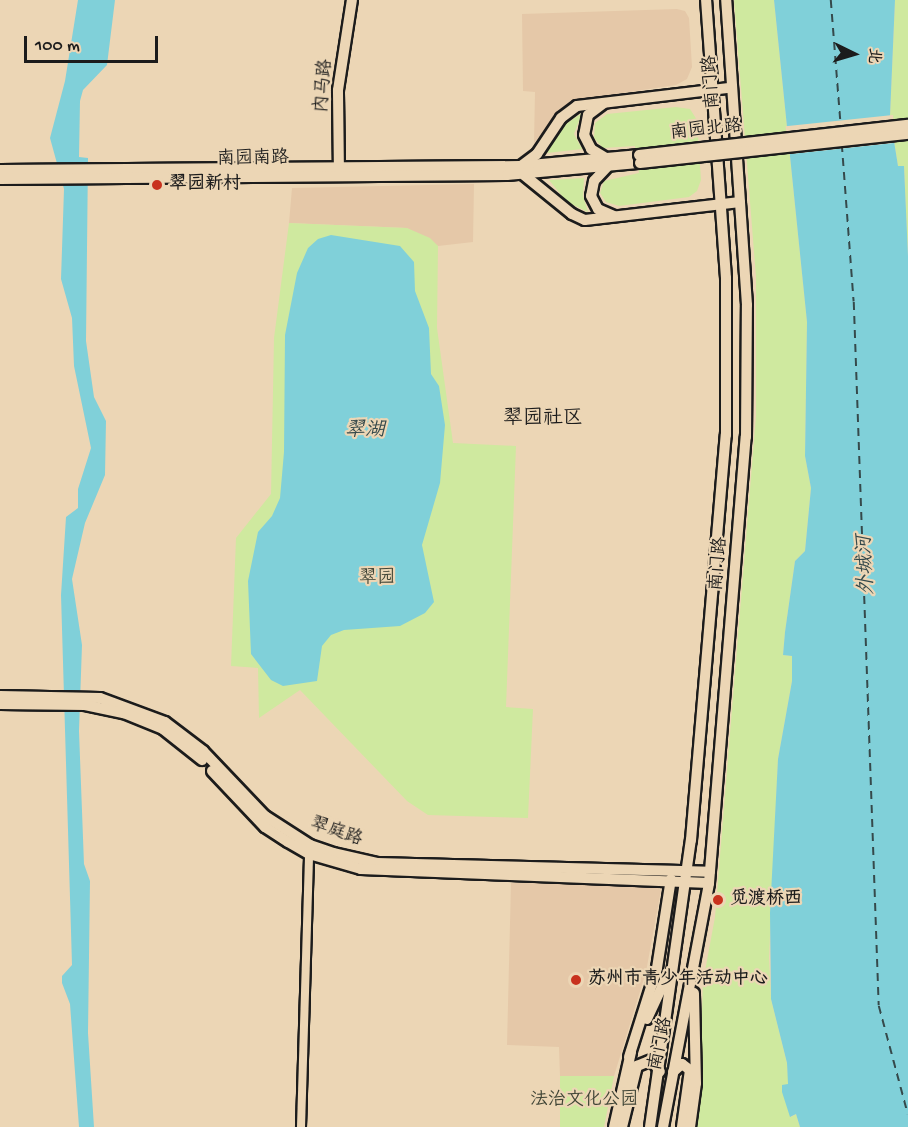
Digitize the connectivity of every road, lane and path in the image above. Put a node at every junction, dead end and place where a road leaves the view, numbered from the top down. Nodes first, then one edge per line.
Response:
1 (352, 0) edge
2 (706, 0) edge
3 (726, 0) edge
4 (729, 88) junction
5 (710, 90) junction
6 (613, 100) junction
7 (908, 125) edge
8 (908, 134) edge
9 (640, 159) junction
10 (608, 162) junction
11 (0, 170) edge
12 (507, 170) joint
13 (521, 170) junction
14 (339, 172) junction
15 (54, 173) junction
16 (0, 179) edge
17 (740, 202) junction
18 (720, 205) junction
19 (623, 217) junction
20 (0, 696) edge
21 (58, 700) junction
22 (85, 701) junction
23 (0, 704) edge
24 (309, 854) junction
25 (687, 875) junction
26 (709, 877) junction
27 (671, 879) junction
28 (671, 968) junction
29 (693, 975) junction
30 (629, 1057) junction
31 (660, 1072) junction
32 (672, 1075) junction
33 (301, 1127) edge
34 (614, 1127) edge
35 (622, 1127) edge
36 (650, 1127) edge
37 (663, 1127) edge
38 (682, 1127) edge
39 (690, 1127) edge

1 - 14 main road, 内马路
2 - 5 main road, 南门路
3 - 4 main road, 南门路
4 - 5 main road
4 - 17 main road, 南门路
5 - 6 main road
5 - 18 main road, 南门路
6 - 10 main road
6 - 13 main road
7 - 9 main road, 南园北路, bridge
8 - 9 main road, 南园北路, bridge
9 - 10 main road, 南园北路
10 - 13 main road, 南园北路
10 - 19 main road
11 - 15 main road, 南园南路
12 - 13 main road, 南园北路
12 - 14 main road, 南园南路
13 - 19 main road
14 - 15 main road, 南园南路
15 - 16 main road, 南园南路
17 - 18 main road
17 - 26 main road, 南门路
18 - 19 main road
18 - 25 main road, 南门路
20 - 21 main road, 翠庭路
21 - 22 main road, 翠庭路
21 - 23 main road, 翠庭路
22 - 24 main road, 翠庭路
22 - 25 main road, 翠庭路
24 - 27 main road, 翠庭路
24 - 33 street
25 - 26 main road, 翠庭路
25 - 27 main road, 翠庭路
25 - 28 main road, 南门路
26 - 29 main road, 南门路
27 - 30 main road
28 - 30 main road
28 - 31 main road, 南门路
29 - 32 main road, 南门路
29 - 39 main road
30 - 34 main road
31 - 35 main road
31 - 36 main road, 南门路
32 - 37 main road, 南门路
32 - 38 main road

